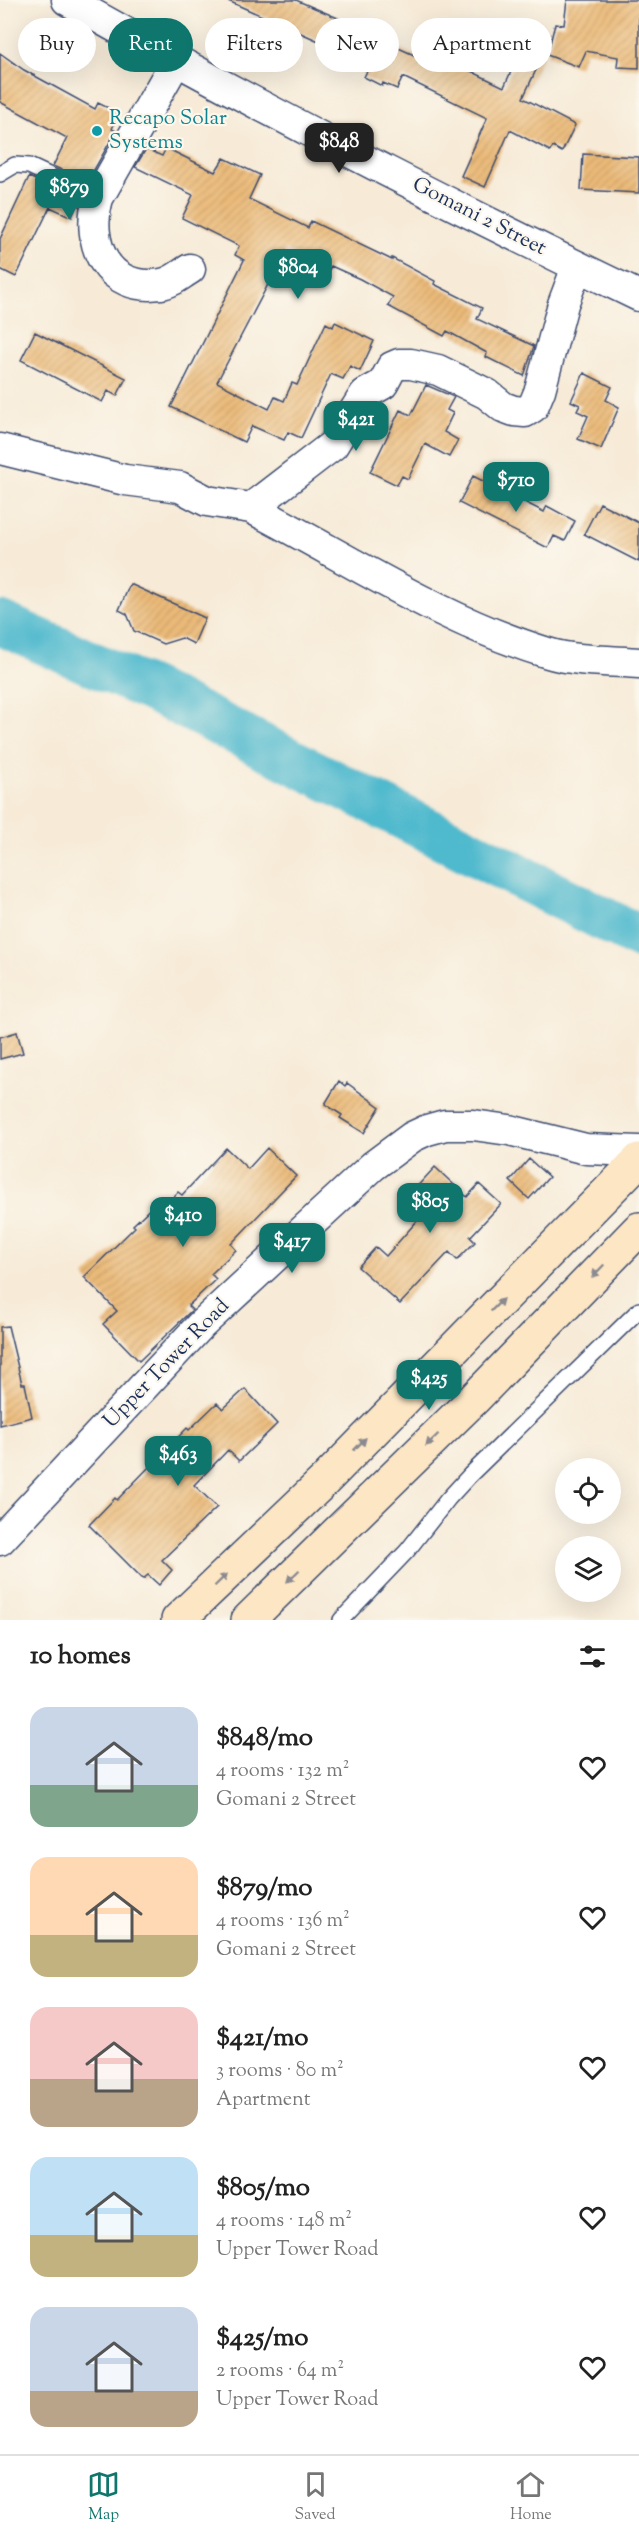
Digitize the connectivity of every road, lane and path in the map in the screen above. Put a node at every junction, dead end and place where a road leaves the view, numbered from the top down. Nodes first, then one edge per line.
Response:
1 (67, 0) edge
2 (108, 23) edge
3 (193, 70) edge
4 (170, 72) edge
5 (0, 174) edge
6 (98, 198) junction
7 (578, 267) junction
8 (190, 269) dead end
9 (639, 296) edge
10 (0, 449) edge
11 (251, 508) junction
12 (639, 663) edge
13 (639, 1151) edge
14 (639, 1160) edge
15 (639, 1229) edge
16 (639, 1310) edge
17 (3, 1532) edge
18 (178, 1620) edge
19 (248, 1620) edge
20 (341, 1620) edge

1 - 2 street, Gomani 2 Street
3 - 7 street, Gomani 2 Street
4 - 6 street
5 - 6 lane
6 - 8 street
7 - 9 street, Gomani 2 Street
7 - 11 street
10 - 11 street
11 - 12 street
13 - 17 street, Upper Tower Road
18 -> 14 main road
15 -> 19 main road
16 - 20 lane

